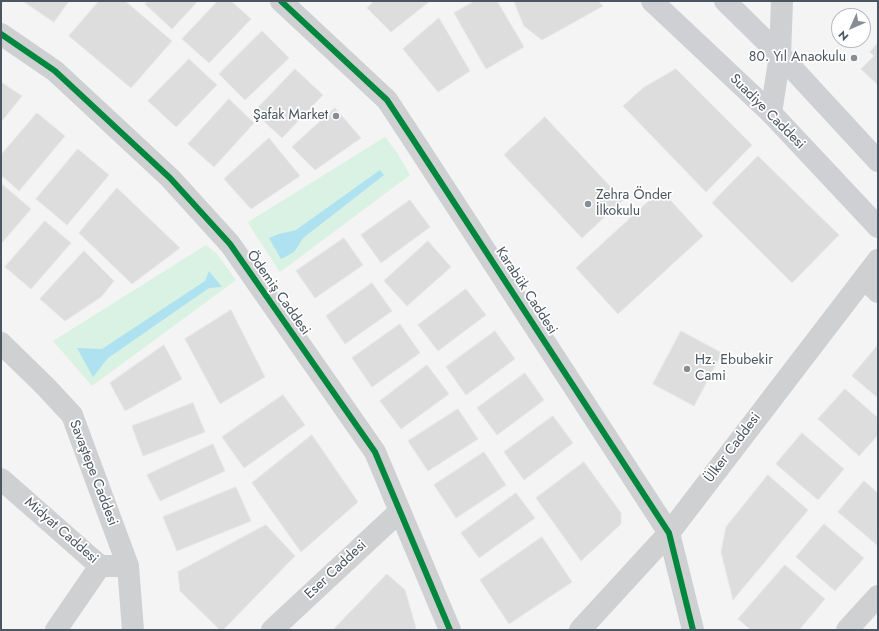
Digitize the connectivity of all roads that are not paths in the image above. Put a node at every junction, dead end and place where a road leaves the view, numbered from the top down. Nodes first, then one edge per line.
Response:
1 (281, 1) edge
2 (652, 1) edge
3 (724, 1) edge
4 (782, 1) edge
5 (1, 34) edge
6 (780, 55) junction
7 (771, 113) junction
8 (878, 161) edge
9 (878, 227) edge
10 (878, 260) edge
11 (871, 285) edge
12 (1, 343) edge
13 (1, 479) edge
14 (400, 511) junction
15 (669, 533) junction
16 (100, 566) junction
17 (128, 566) junction
18 (878, 596) edge
19 (56, 630) edge
20 (133, 630) edge
21 (272, 630) edge
22 (450, 630) edge
23 (580, 630) edge
24 (692, 630) edge
25 (847, 630) edge

1 - 15 street, Karabük Caddesi
2 - 7 main road, Suadiye Caddesi
3 - 6 main road
4 - 6 street
5 - 14 street, Ödemiş Caddesi
6 - 7 street
6 - 8 main road
7 - 9 main road, Suadiye Caddesi
10 - 11 street, Ülker Caddesi
11 - 15 street, Ülker Caddesi
12 - 17 street, Savaştepe Caddesi
13 - 16 street, Midyat Caddesi
14 - 21 street, Eser Caddesi
14 - 22 street, Ödemiş Caddesi
15 - 23 street, Ülker Caddesi
15 - 24 street, Karabük Caddesi
16 - 17 street, Midyat Caddesi
16 - 19 street
17 - 20 street, Savaştepe Caddesi
18 - 25 street

